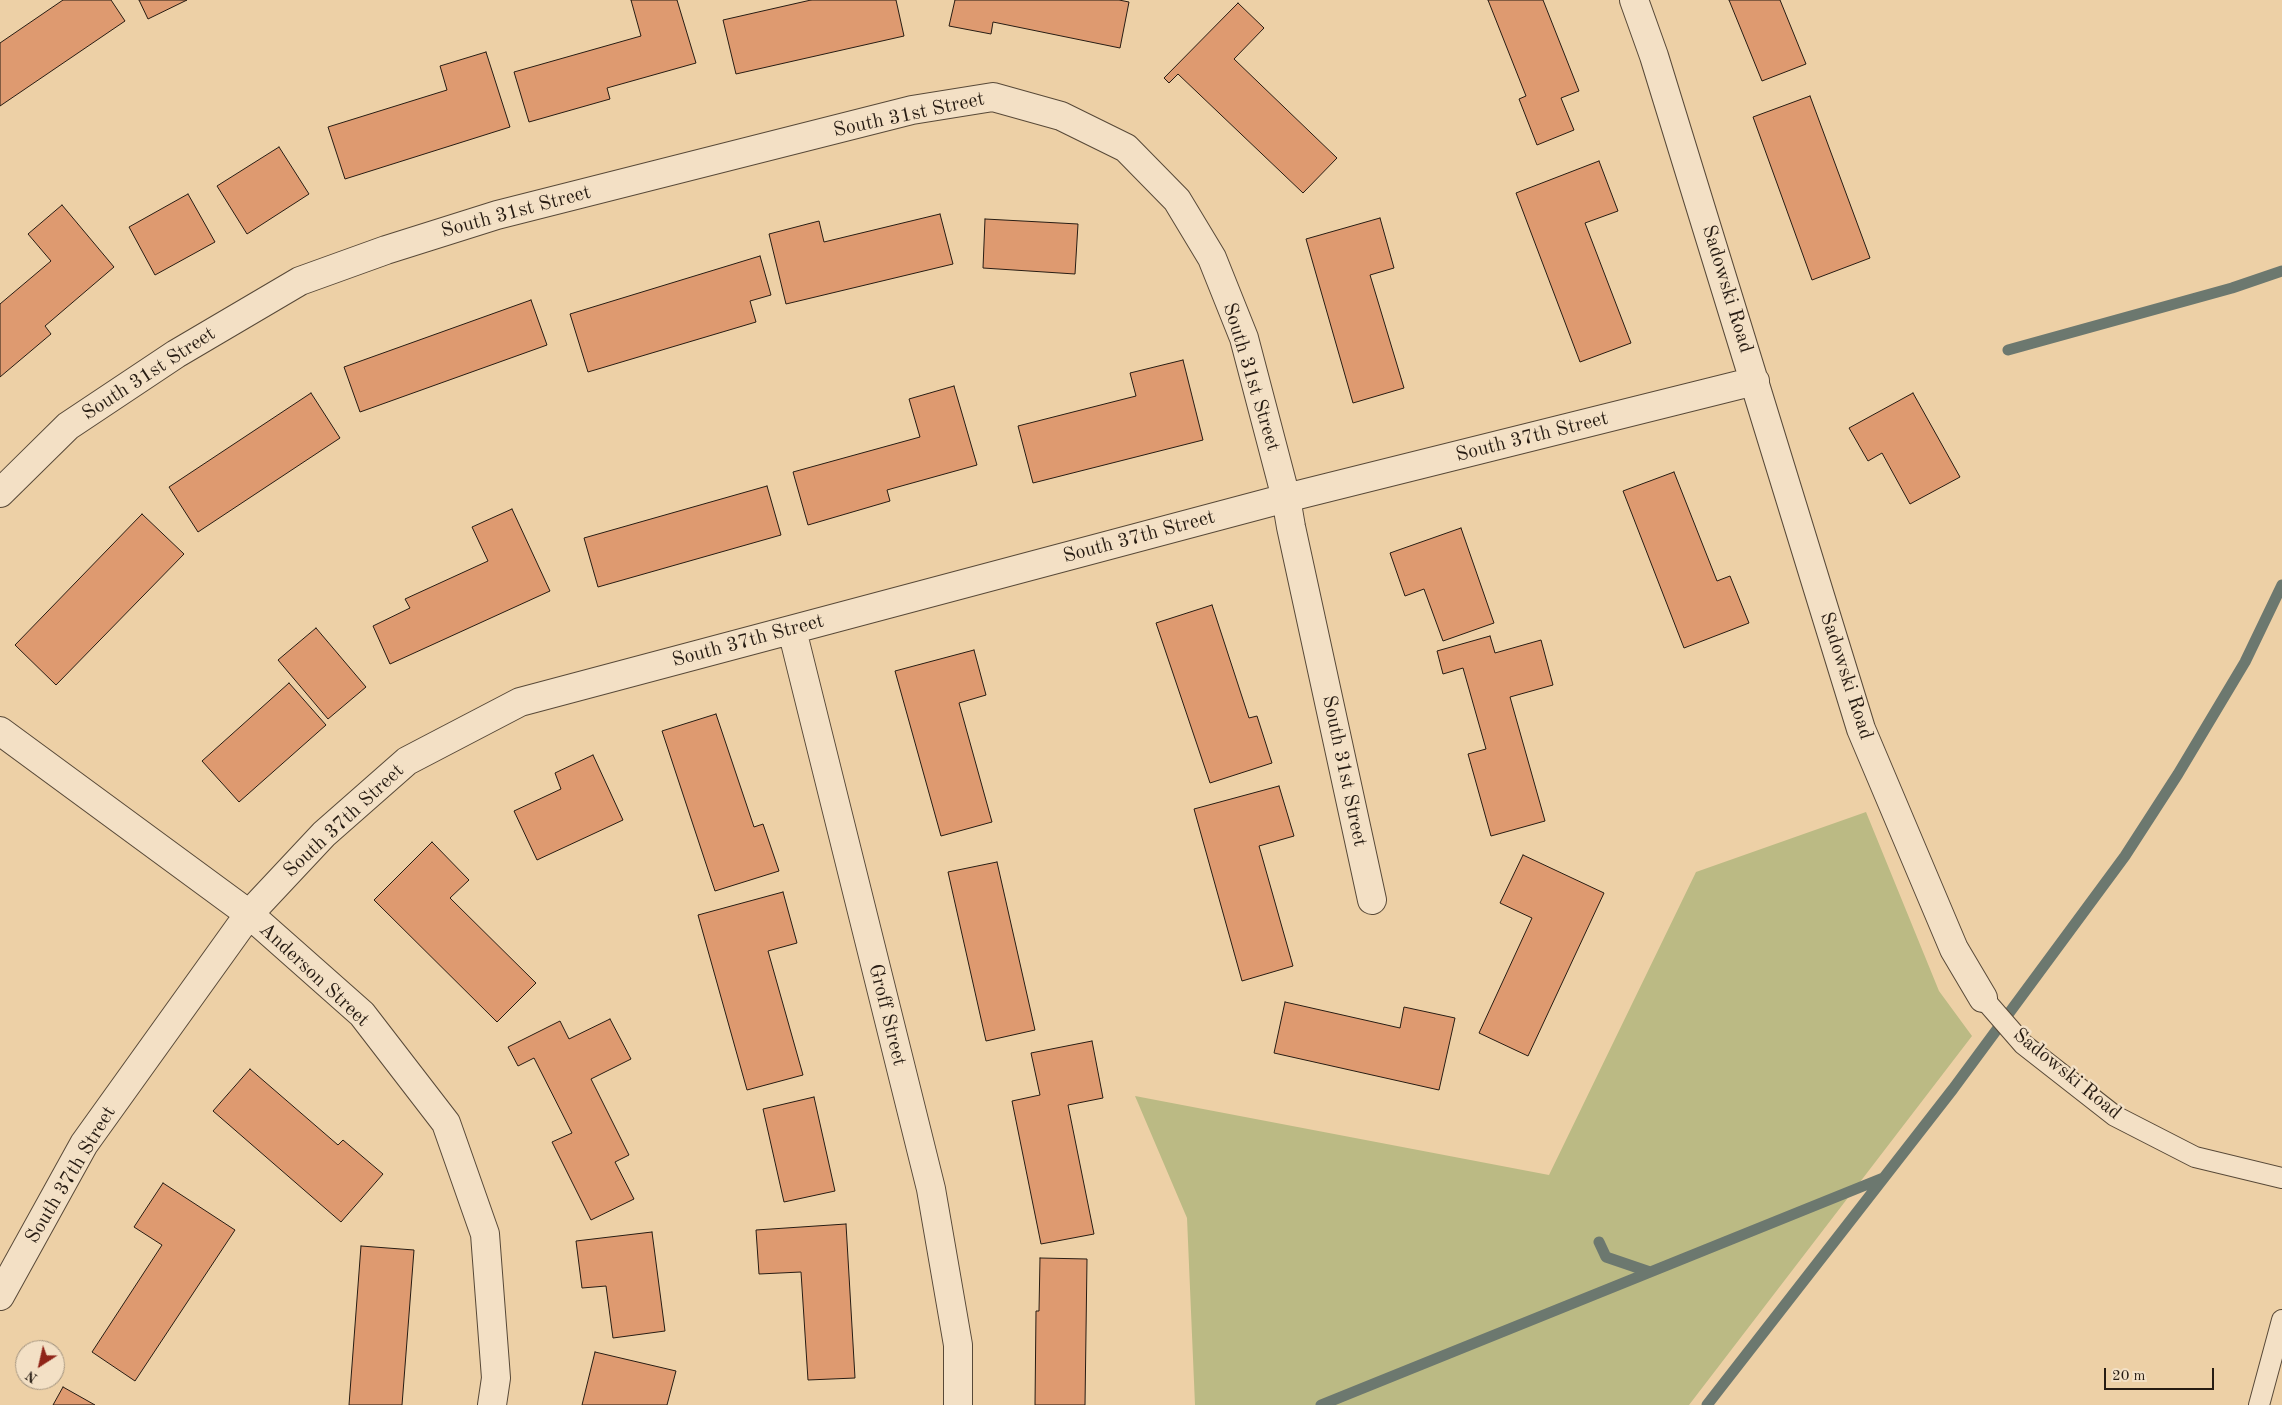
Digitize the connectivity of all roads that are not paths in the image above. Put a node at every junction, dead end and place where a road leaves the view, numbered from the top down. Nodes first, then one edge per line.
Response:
1 (1634, 0) edge
2 (1756, 381) junction
3 (0, 493) edge
4 (1286, 498) junction
5 (792, 630) junction
6 (0, 731) edge
7 (1372, 900) dead end
8 (249, 914) junction
9 (1983, 998) joint
10 (2282, 1178) edge
11 (0, 1296) edge
12 (2282, 1320) edge
13 (492, 1405) edge
14 (958, 1405) edge
15 (2259, 1405) edge

1 - 2 street, Sadowski Road
2 - 4 street, South 37th Street
2 - 9 street, Sadowski Road
3 - 4 street, South 31st Street
4 - 5 street, South 37th Street
4 - 7 street, South 31st Street
5 - 8 street, South 37th Street
5 - 14 street, Groff Street
6 - 8 street, Anderson Street
8 - 11 street, South 37th Street
8 - 13 street, Anderson Street
9 - 10 lane, Sadowski Road
12 - 15 lane

